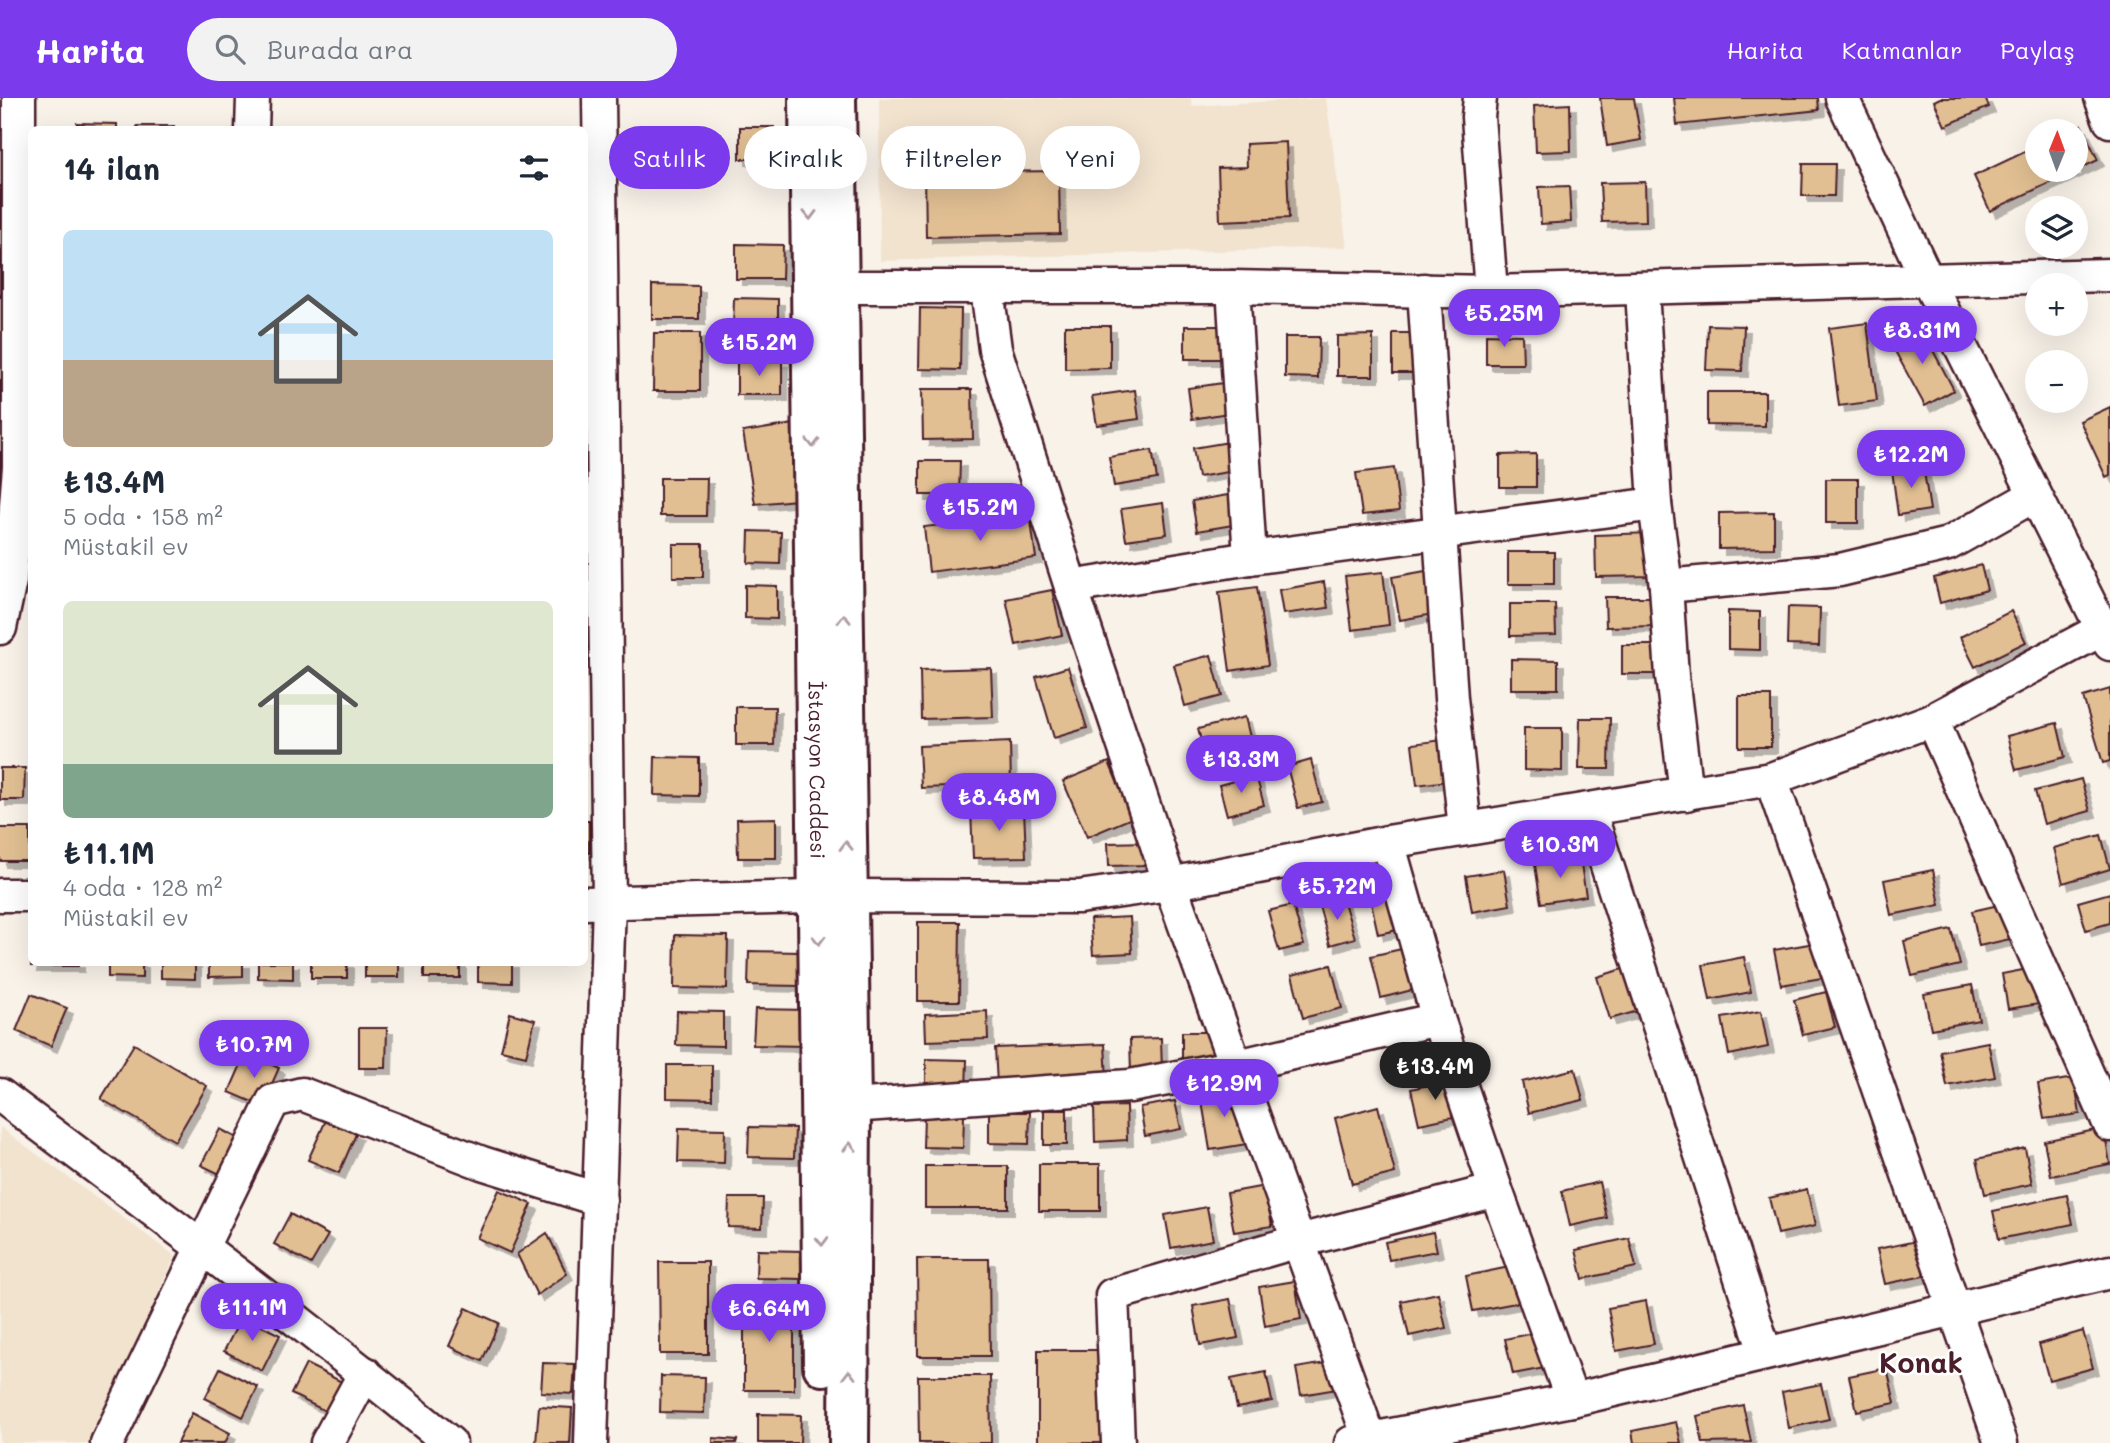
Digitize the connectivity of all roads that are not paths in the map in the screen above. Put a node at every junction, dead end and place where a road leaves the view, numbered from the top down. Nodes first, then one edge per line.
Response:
1 (19, 98) edge
2 (253, 98) edge
3 (599, 98) edge
4 (809, 98) edge
5 (836, 98) edge
6 (1480, 98) edge
7 (1842, 98) edge
8 (2101, 98) edge
9 (2110, 121) edge
10 (253, 126) edge
11 (2110, 275) edge
12 (1928, 281) junction
13 (841, 287) junction
14 (1233, 287) junction
15 (987, 289) junction
16 (1424, 290) junction
17 (1642, 290) junction
18 (1491, 292) junction
19 (2035, 495) junction
20 (1655, 504) junction
21 (1441, 531) junction
22 (1250, 558) junction
23 (1666, 586) junction
24 (1071, 587) junction
25 (0, 628) edge
26 (2107, 632) edge
27 (1932, 720) junction
28 (1771, 779) junction
29 (1686, 794) junction
30 (1589, 810) junction
31 (1465, 830) junction
32 (1388, 842) junction
33 (1170, 884) junction
34 (0, 895) edge
35 (28, 895) edge
36 (833, 897) junction
37 (597, 903) edge
38 (1438, 1019) junction
39 (1237, 1066) junction
40 (0, 1095) edge
41 (851, 1106) junction
42 (2110, 1125) edge
43 (1496, 1190) junction
44 (600, 1200) junction
45 (1299, 1241) junction
46 (202, 1246) junction
47 (2110, 1272) edge
48 (1955, 1307) junction
49 (1765, 1352) junction
50 (365, 1373) junction
51 (1572, 1400) junction
52 (1364, 1442) edge
53 (107, 1443) edge
54 (327, 1443) edge
55 (450, 1443) edge
56 (591, 1443) edge
57 (824, 1443) edge
58 (849, 1443) edge
59 (1118, 1443) edge
60 (2001, 1443) edge

1 - 25 street
2 - 10 street
3 - 37 street
4 -> 36 main road, İstasyon Caddesi
5 - 13 main road
6 - 18 street
7 - 12 street
8 - 9 street
11 - 12 street
12 - 17 street
12 - 19 street
13 - 15 street
36 -> 13 main road
14 - 15 street
14 - 16 street
14 - 22 street
15 - 24 street
16 - 18 street
16 - 21 street
17 - 18 street
17 - 20 street
19 - 23 street
19 - 26 street
20 - 21 street
20 - 23 street
21 - 22 street
21 - 31 street
22 - 24 street
23 - 29 street
24 - 33 street
26 - 27 street
27 - 28 street
27 - 42 street
28 - 29 street
28 - 48 street
29 - 30 street
30 - 31 street
30 - 49 street
31 - 32 street
32 - 33 street
32 - 38 street
33 - 36 street
33 - 39 street
34 - 35 street
36 - 37 street
36 - 41 main road
36 -> 57 main road, İstasyon Caddesi
37 - 44 street
38 - 39 street
38 - 43 street
39 - 41 street
39 - 45 street
40 - 46 street
58 -> 41 main road
43 - 45 street
43 - 51 street
44 - 46 street
44 - 56 street
45 - 52 street
45 - 59 street
46 - 50 street
46 - 53 street
47 - 48 street
48 - 49 street
48 - 60 street
49 - 51 street
50 - 54 street
50 - 55 street
51 - 52 street

